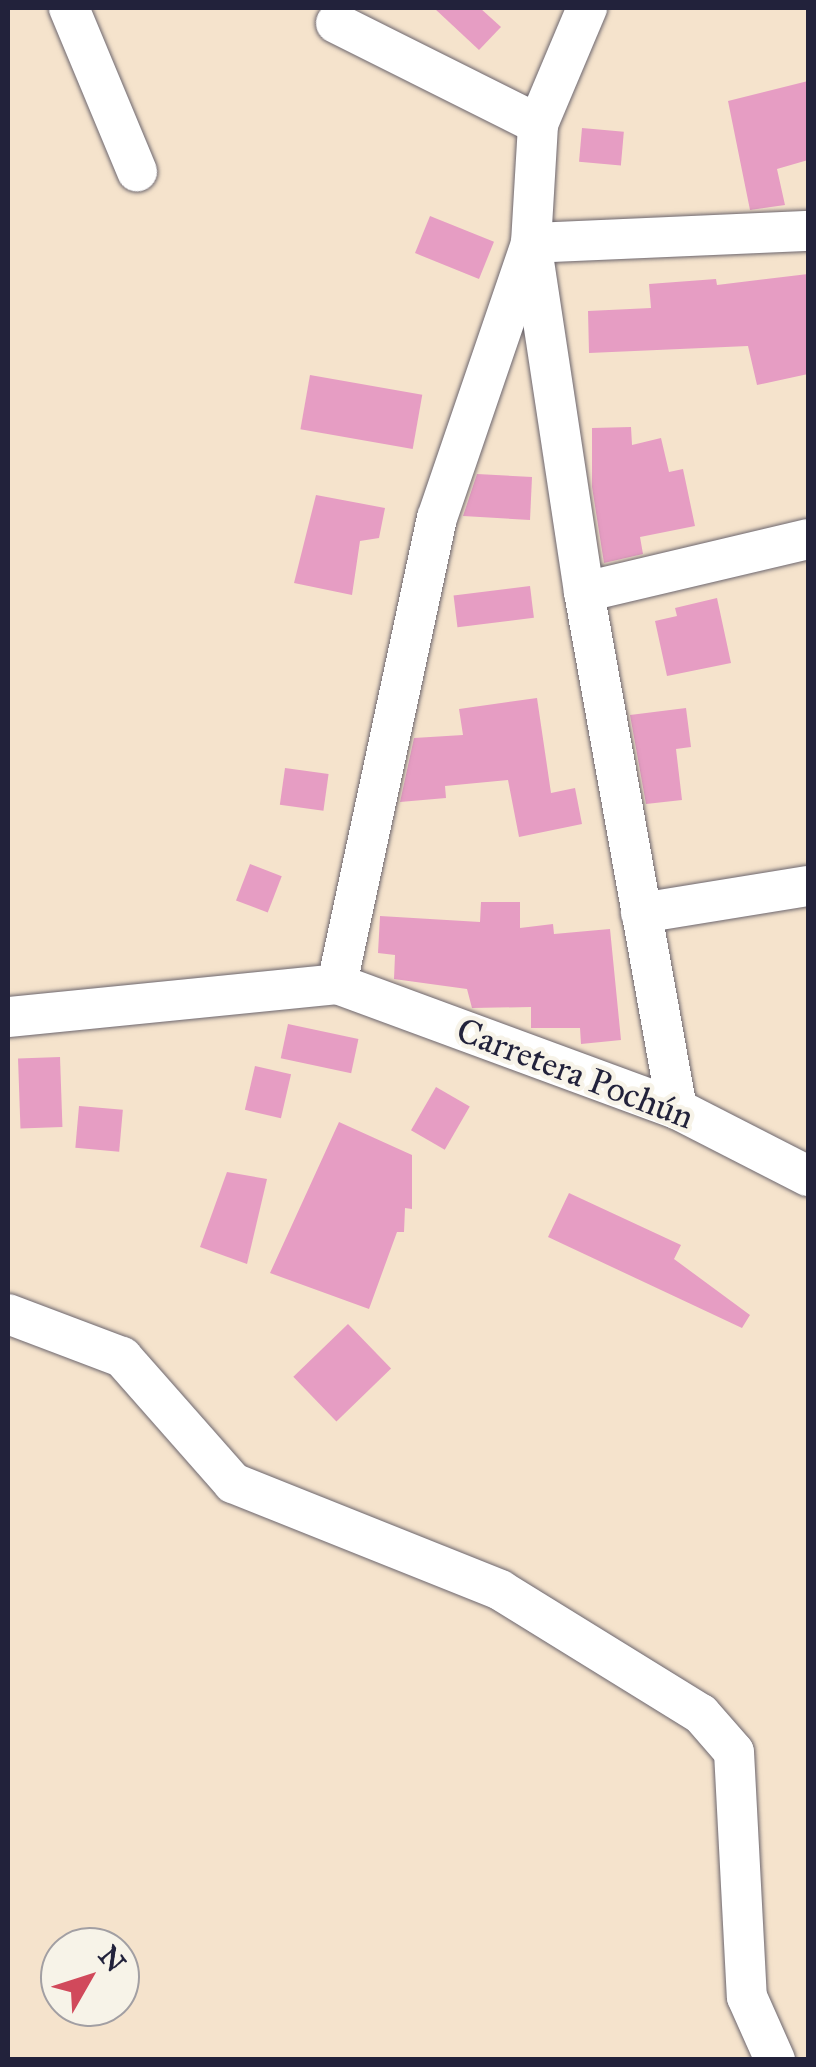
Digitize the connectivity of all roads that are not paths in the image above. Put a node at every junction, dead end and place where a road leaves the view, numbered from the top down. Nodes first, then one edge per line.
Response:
1 (70, 8) edge
2 (587, 8) edge
3 (336, 24) dead end
4 (538, 124) junction
5 (137, 170) dead end
6 (808, 231) edge
7 (531, 243) junction
8 (808, 539) edge
9 (584, 592) junction
10 (808, 886) edge
11 (641, 913) junction
12 (337, 984) junction
13 (8, 1018) edge
14 (676, 1109) junction
15 (808, 1176) edge
16 (8, 1314) edge
17 (774, 2060) edge

1 - 5 street
2 - 4 street
3 - 4 street
4 - 7 street
6 - 7 street
7 - 9 street
7 - 12 street
8 - 9 street
9 - 11 street
10 - 11 street
11 - 14 street
12 - 13 street
12 - 14 street, Carretera Pochún
14 - 15 street, Carretera Pochún
16 - 17 street

